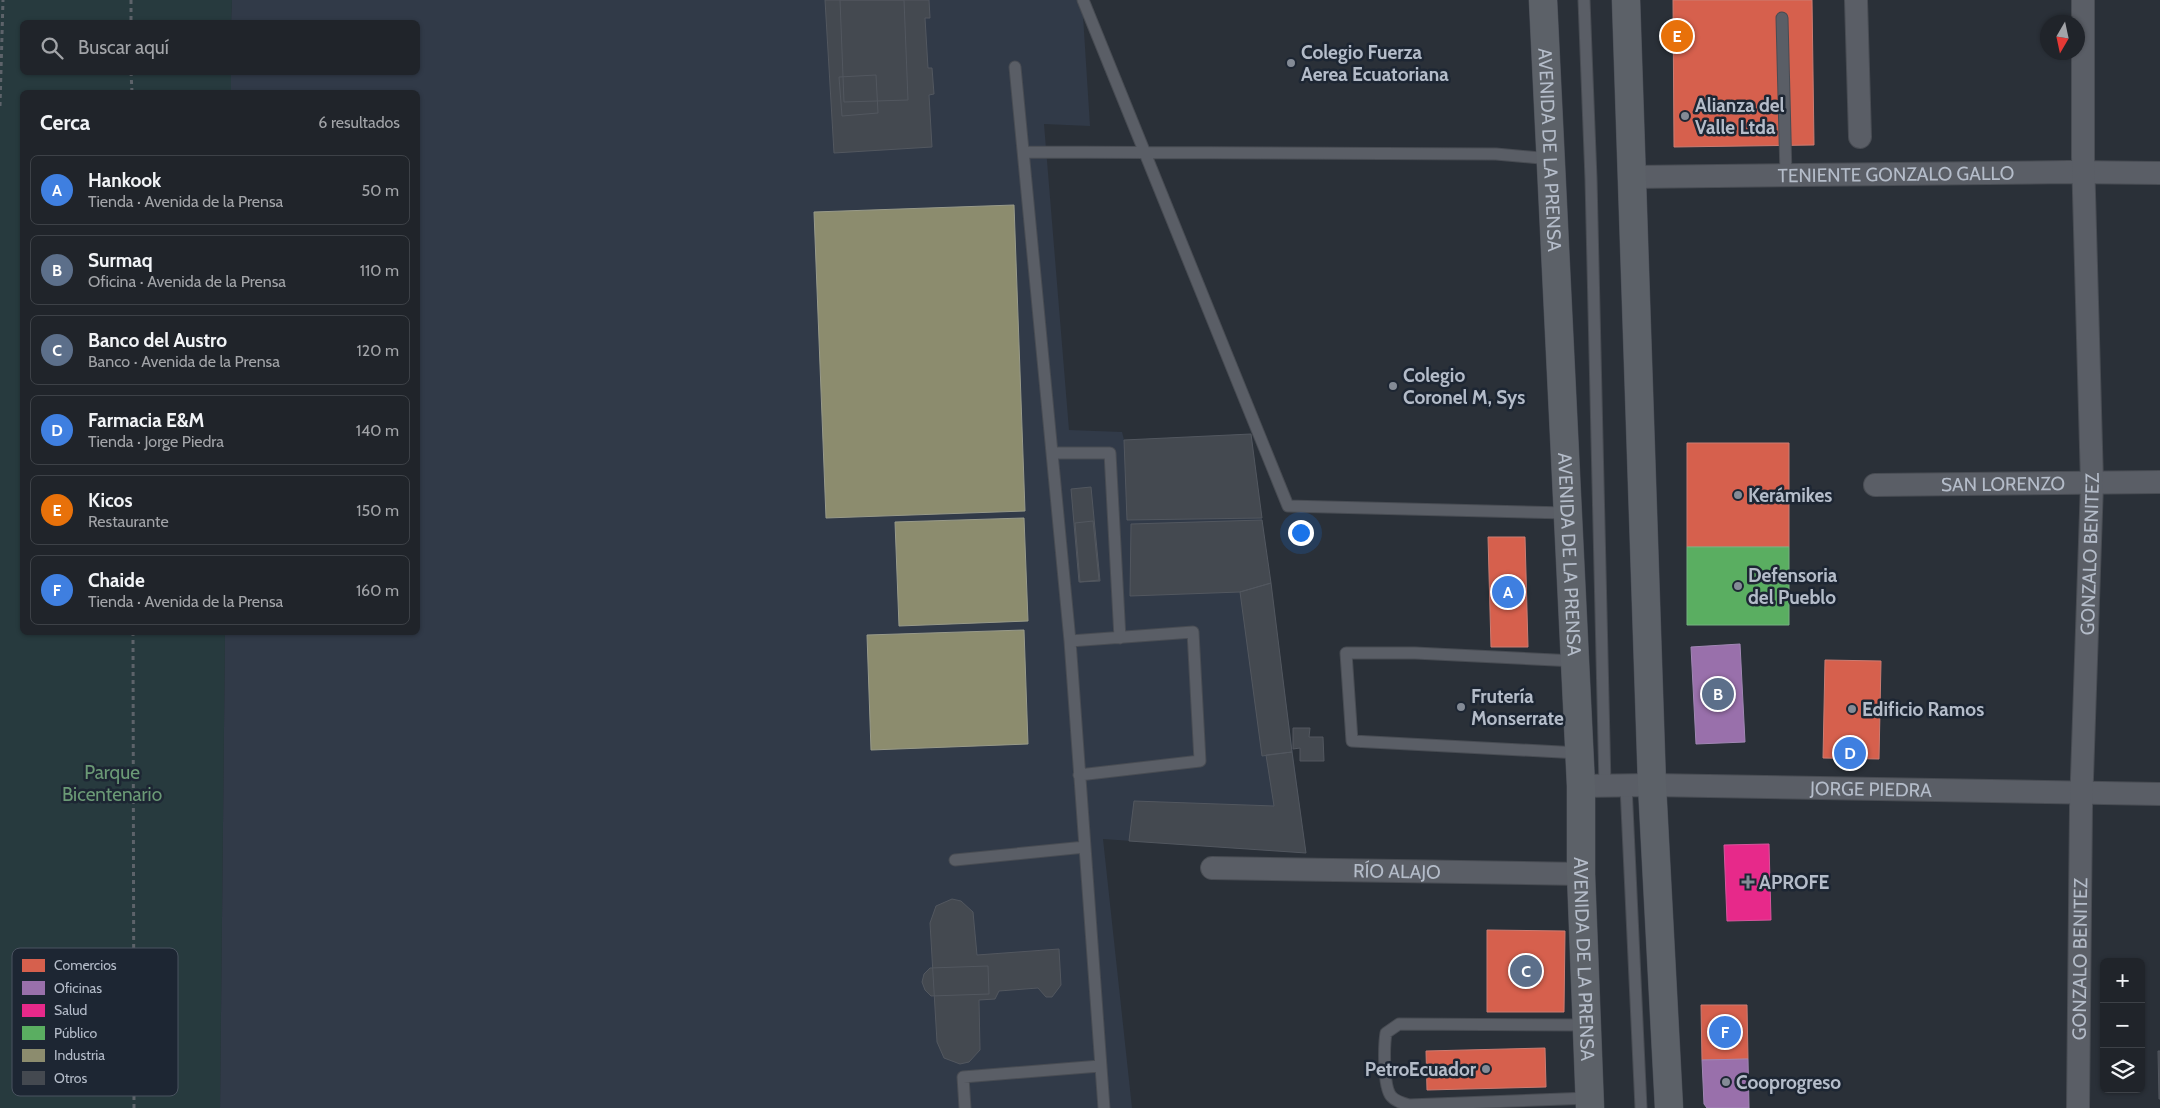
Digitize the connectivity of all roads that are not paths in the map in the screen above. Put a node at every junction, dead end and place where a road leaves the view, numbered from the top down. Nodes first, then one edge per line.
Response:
1 (1084, 0) edge
2 (1543, 0) edge
3 (1584, 0) edge
4 (1626, 0) edge
5 (1856, 0) edge
6 (2083, 0) edge
7 (1782, 18) dead end
8 (1015, 67) dead end
9 (1860, 137) dead end
10 (1024, 152) junction
11 (1551, 158) junction
12 (2084, 172) junction
13 (2160, 173) edge
14 (1786, 176) junction
15 (1632, 177) junction
16 (1052, 453) junction
17 (2092, 482) junction
18 (2160, 482) edge
19 (1875, 485) dead end
20 (1567, 513) junction
21 (1120, 638) junction
22 (1070, 641) junction
23 (1575, 660) junction
24 (1579, 753) junction
25 (1079, 775) junction
26 (1616, 786) junction
27 (2081, 794) junction
28 (2160, 794) edge
29 (1085, 847) junction
30 (955, 860) dead end
31 (1212, 868) dead end
32 (1582, 874) junction
33 (1587, 1025) junction
34 (1100, 1066) junction
35 (1589, 1103) edge
36 (965, 1108) edge
37 (1104, 1108) edge
38 (1641, 1108) edge
39 (1669, 1108) edge
40 (2078, 1108) edge

1 - 20 lane
2 - 11 main road, AVENIDA DE LA PRENSA
3 - 26 lane
4 - 15 main road, AVENIDA DE LA PRENSA
5 - 9 street
6 - 12 street, GONZALO BENITEZ
7 - 14 lane
8 - 10 lane
10 - 11 lane
10 - 16 lane
11 - 20 main road, AVENIDA DE LA PRENSA
12 - 13 street, TENIENTE GONZALO GALLO
12 - 14 street, TENIENTE GONZALO GALLO
12 - 17 street, GONZALO BENITEZ
14 - 15 street, TENIENTE GONZALO GALLO
15 - 26 main road, AVENIDA DE LA PRENSA
16 - 21 lane
16 - 22 lane
17 - 18 street, SAN LORENZO
17 - 19 street, SAN LORENZO
17 - 27 street, GONZALO BENITEZ
20 - 23 main road, AVENIDA DE LA PRENSA
21 - 22 lane
21 - 25 lane
22 - 25 lane
23 - 24 main road, AVENIDA DE LA PRENSA
23 - 24 lane
24 - 26 main road, AVENIDA DE LA PRENSA
25 - 29 lane
26 - 27 street, JORGE PIEDRA
26 - 32 main road, AVENIDA DE LA PRENSA
26 - 38 lane
26 - 39 main road, AVENIDA DE LA PRENSA
27 - 28 street, JORGE PIEDRA
27 - 40 street, GONZALO BENITEZ
29 - 30 lane
29 - 34 lane
31 - 32 street, RÍO ALAJO
32 - 33 main road, AVENIDA DE LA PRENSA
33 - 35 main road, AVENIDA DE LA PRENSA
33 - 35 lane
34 - 36 lane
34 - 37 lane

